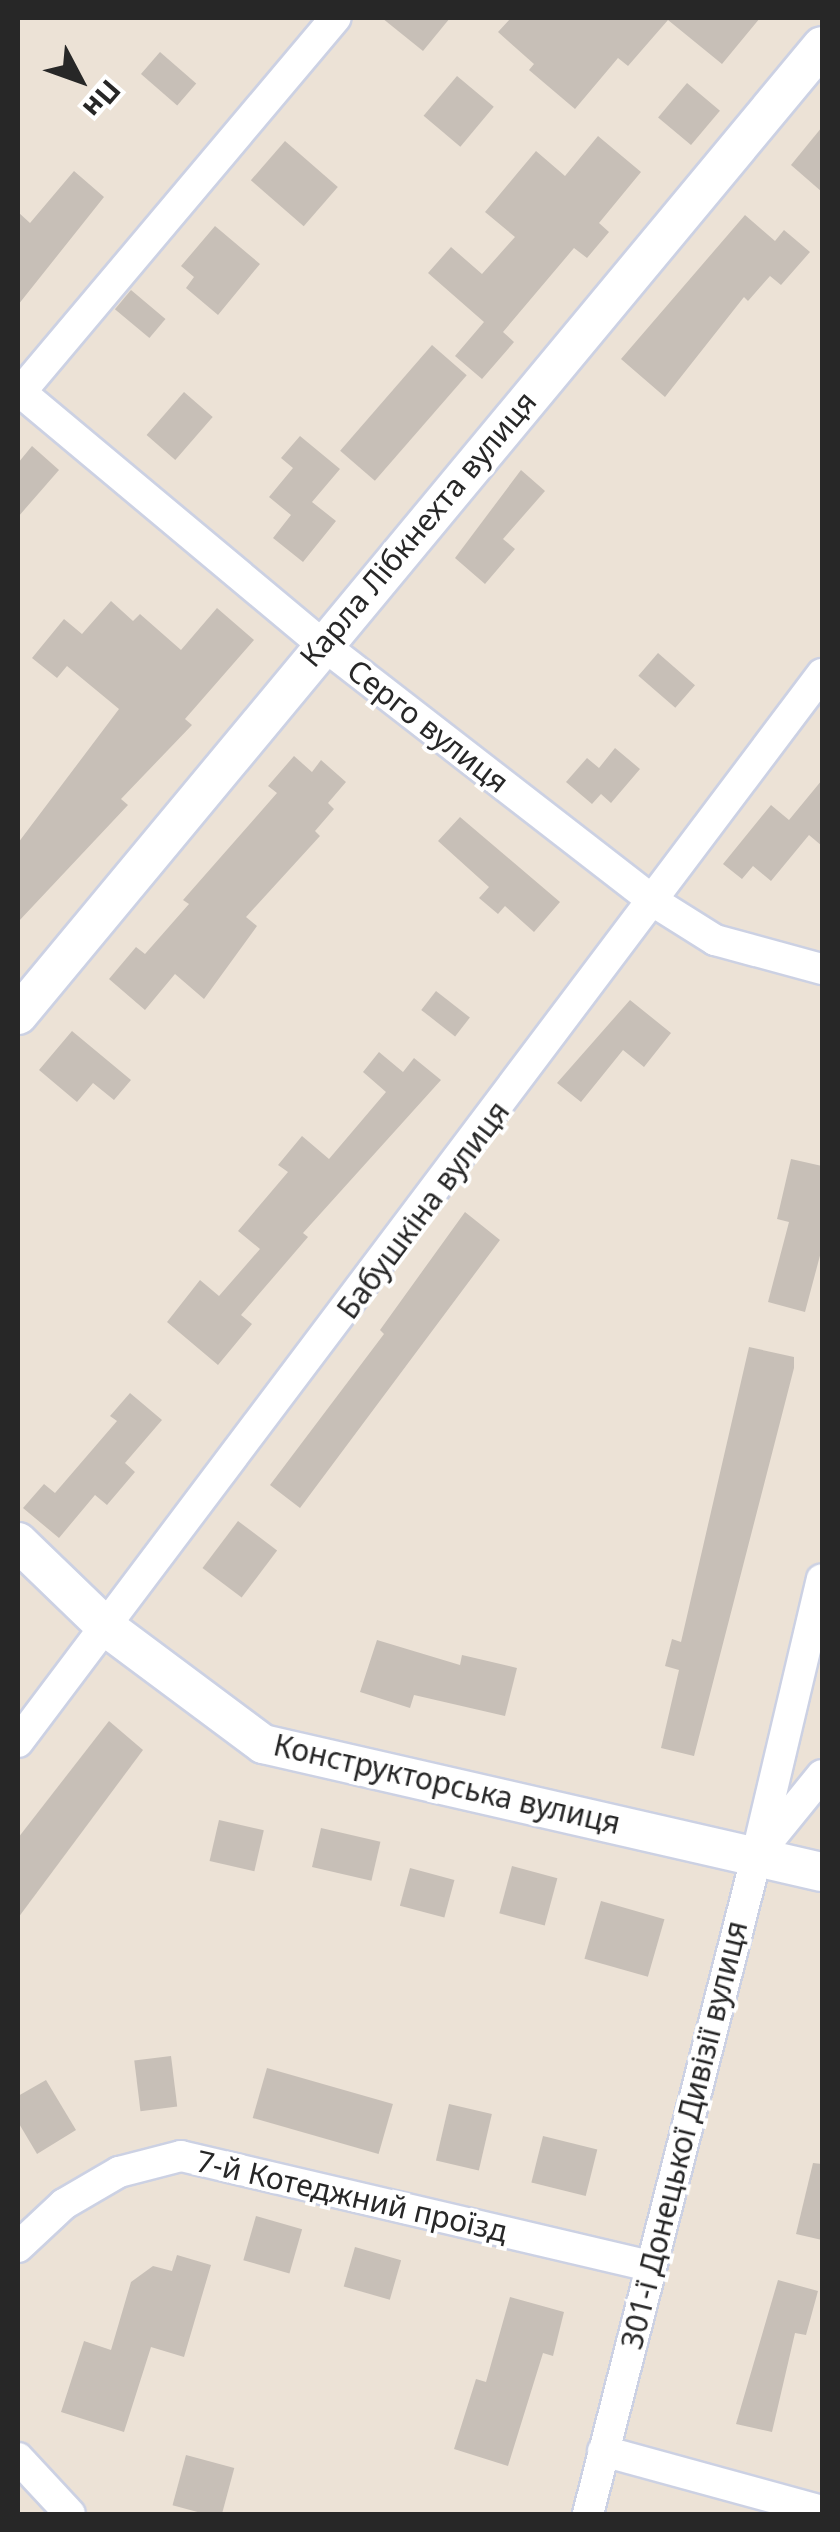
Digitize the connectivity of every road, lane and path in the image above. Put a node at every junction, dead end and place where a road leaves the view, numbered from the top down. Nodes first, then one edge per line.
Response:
1 (336, 18) edge
2 (822, 46) edge
3 (18, 392) edge
4 (322, 644) junction
5 (822, 674) edge
6 (656, 902) junction
7 (822, 969) edge
8 (18, 1015) edge
9 (18, 1542) edge
10 (822, 1579) edge
11 (106, 1627) junction
12 (18, 1742) edge
13 (822, 1775) edge
14 (757, 1855) junction
15 (822, 1872) edge
16 (18, 2248) edge
17 (650, 2266) junction
18 (603, 2451) junction
19 (18, 2458) edge
20 (822, 2510) edge
21 (70, 2514) edge
22 (588, 2514) edge

1 - 3 street
2 - 4 street, Карла Лібкнехта вулиця
3 - 4 street, Серго вулиця
4 - 6 street, Серго вулиця
4 - 8 street, Карла Лібкнехта вулиця
5 - 6 street, Бабушкіна вулиця
6 - 7 street, Серго вулиця
6 - 11 street, Бабушкіна вулиця
9 - 11 street, Конструкторська вулиця
10 - 14 street
11 - 12 street, Бабушкіна вулиця
11 - 14 street, Конструкторська вулиця
13 - 14 street, 301-ї Донецької Дивізії вулиця
14 - 15 street, Конструкторська вулиця
14 - 17 street, 301-ї Донецької Дивізії вулиця
16 - 17 street, 7-й Котеджний проїзд
17 - 18 street, 301-ї Донецької Дивізії вулиця
18 - 20 street
18 - 22 street, 301-ї Донецької Дивізії вулиця
19 - 21 street

